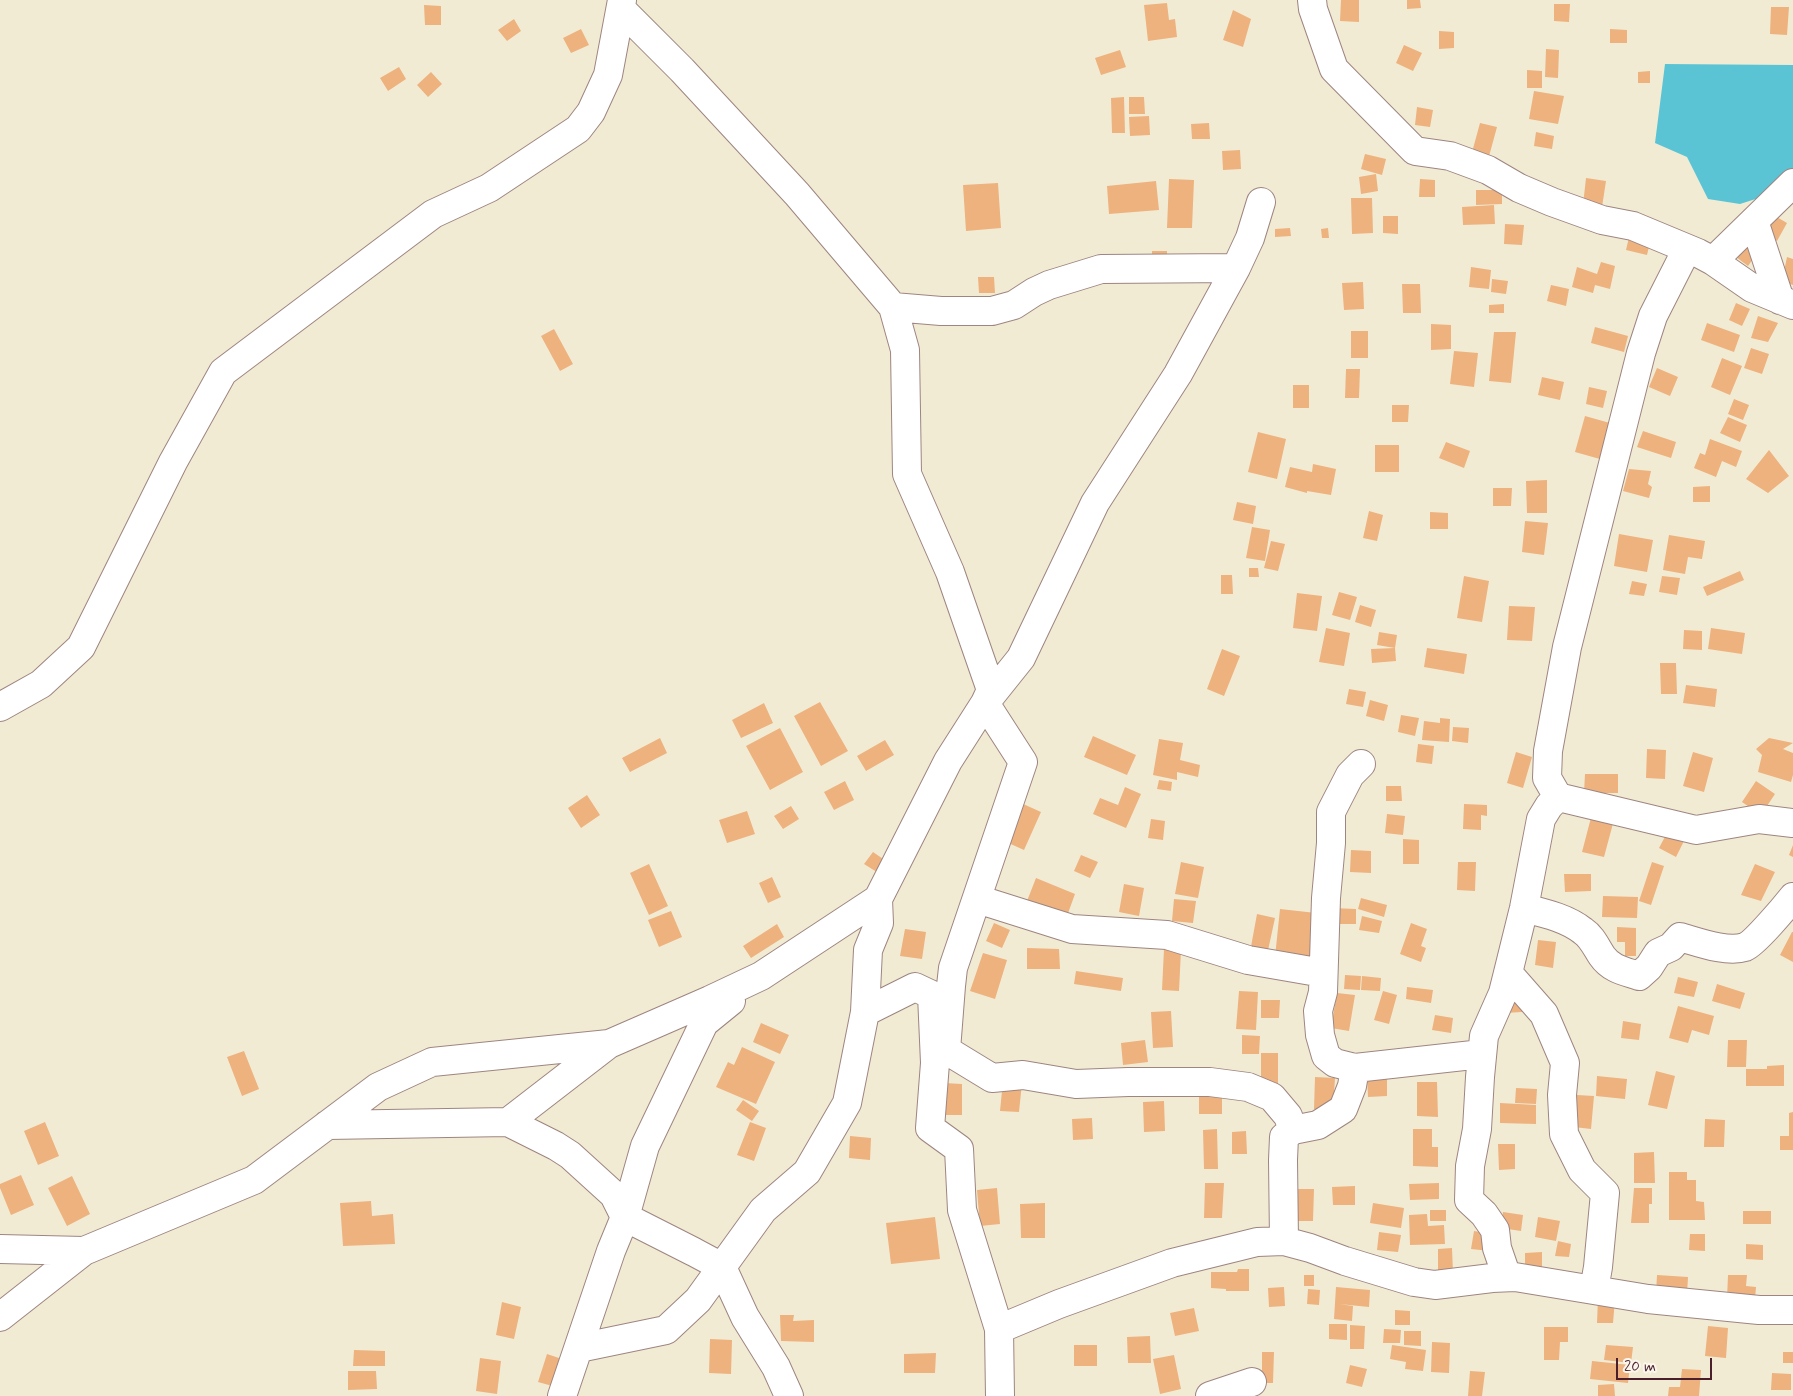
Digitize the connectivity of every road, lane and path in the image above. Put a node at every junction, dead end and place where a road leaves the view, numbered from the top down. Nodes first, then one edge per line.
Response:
1 (1312, 0) edge
2 (622, 5) edge
3 (1793, 183) edge
4 (1260, 202) dead end
5 (1754, 221) junction
6 (1687, 249) junction
7 (1712, 261) junction
8 (1236, 268) junction
9 (1787, 303) edge
10 (893, 307) junction
11 (985, 703) junction
12 (0, 707) edge
13 (1361, 764) dead end
14 (1558, 797) junction
15 (1793, 823) edge
16 (1793, 897) edge
17 (878, 899) junction
18 (977, 899) junction
19 (1524, 908) junction
20 (1323, 973) junction
21 (1508, 973) junction
22 (761, 976) junction
23 (865, 1012) junction
24 (609, 1044) junction
25 (1482, 1054) junction
26 (941, 1056) junction
27 (1355, 1068) junction
28 (508, 1122) junction
29 (327, 1126) junction
30 (1293, 1130) junction
31 (625, 1217) junction
32 (1284, 1241) junction
33 (0, 1249) edge
34 (84, 1251) junction
35 (722, 1267) junction
36 (1507, 1277) junction
37 (1594, 1290) junction
38 (1793, 1310) edge
39 (0, 1317) edge
40 (999, 1329) junction
41 (579, 1348) junction
42 (1252, 1382) dead end
43 (562, 1396) edge
44 (789, 1396) edge
45 (1000, 1396) edge
46 (1210, 1396) edge

1 - 6 street
2 - 10 street
2 - 12 street
3 - 5 street
4 - 8 street
5 - 7 street
5 - 9 street
6 - 7 street
6 - 14 street
7 - 9 street
8 - 10 street
8 - 11 street
10 - 11 street
11 - 17 street
11 - 18 street
13 - 20 street
14 - 15 street
14 - 19 street
16 - 19 street
17 - 22 street
17 - 23 street
18 - 20 street
18 - 26 street
19 - 21 street
20 - 27 street
21 - 25 street
21 - 37 street
22 - 24 street
22 - 31 street
23 - 26 street
23 - 35 street
24 - 28 street
24 - 29 street
25 - 27 street
25 - 36 street
26 - 30 street
26 - 40 street
27 - 30 street
28 - 29 street
28 - 31 street
29 - 34 street
30 - 32 street
31 - 35 street
31 - 41 street
32 - 36 street
32 - 40 street
33 - 34 street
34 - 39 street
35 - 41 street
35 - 44 street
36 - 37 street
37 - 38 street
40 - 45 street
41 - 43 street
42 - 46 street

